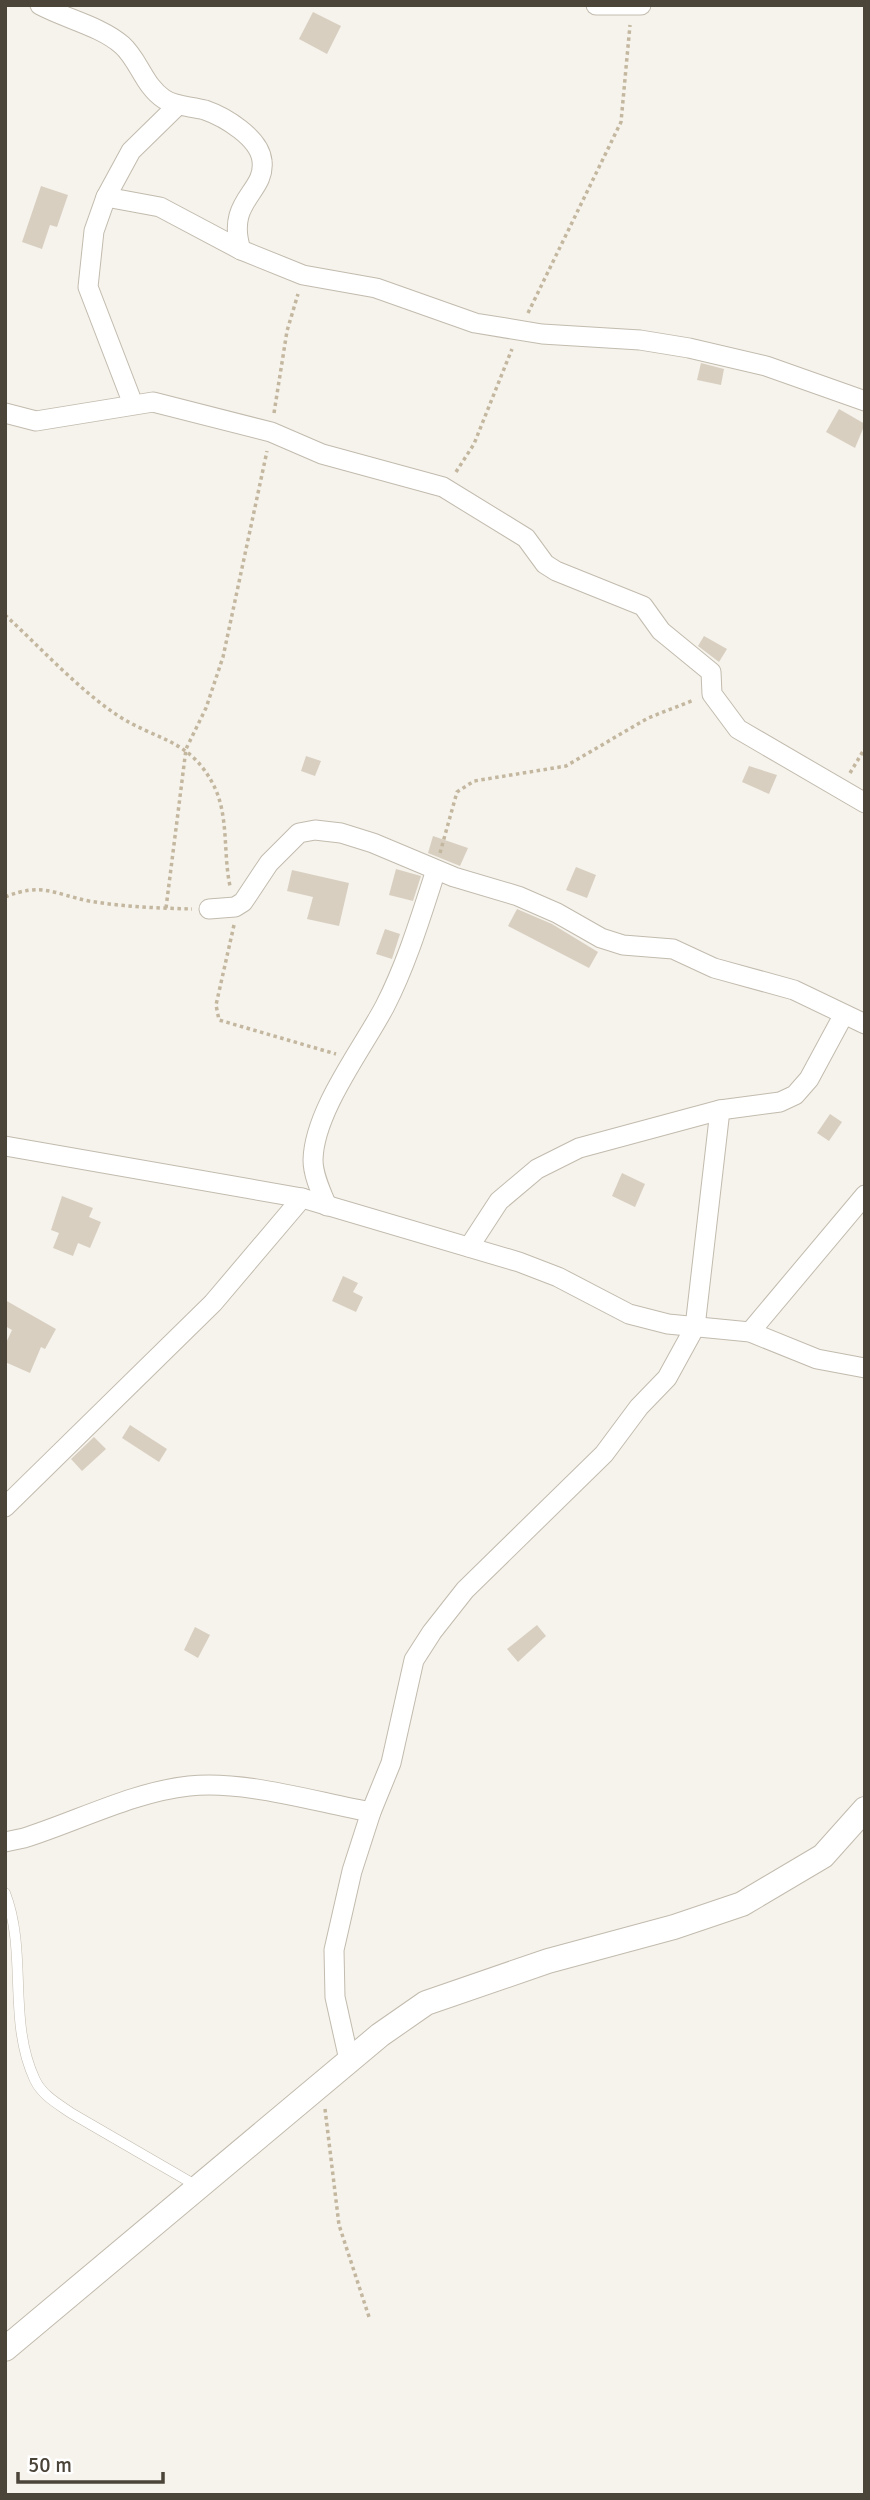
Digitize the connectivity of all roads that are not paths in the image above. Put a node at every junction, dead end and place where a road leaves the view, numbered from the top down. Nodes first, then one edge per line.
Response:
1 (40, 5) edge
2 (596, 5) edge
3 (641, 5) edge
4 (632, 6) edge
5 (178, 105) junction
6 (106, 197) junction
7 (241, 250) junction
8 (865, 401) edge
9 (133, 404) junction
10 (5, 413) edge
11 (865, 803) edge
12 (436, 870) junction
13 (209, 909) road end
14 (843, 1016) junction
15 (865, 1024) edge
16 (720, 1110) junction
17 (5, 1146) edge
18 (865, 1195) edge
19 (302, 1198) junction
20 (327, 1206) junction
21 (469, 1247) junction
22 (695, 1327) junction
23 (750, 1332) junction
24 (865, 1368) edge
25 (5, 1507) edge
26 (865, 1809) edge
27 (371, 1812) junction
28 (5, 1842) edge
29 (5, 1893) edge
30 (349, 2060) junction
31 (200, 2188) junction
32 (8, 2343) edge

1 - 5 street
2 - 4 street
3 - 4 street
5 - 6 street
5 - 7 street
6 - 7 street
6 - 9 street
7 - 8 street
9 - 10 street
9 - 11 street
12 - 13 street
12 - 14 street
12 - 20 street
14 - 15 street
14 - 16 street
16 - 21 street
16 - 22 street
17 - 19 street
18 - 23 street
19 - 20 street
19 - 25 street
20 - 21 street
21 - 22 street
22 - 23 street
22 - 27 street
23 - 24 street
26 - 30 street
27 - 28 street
27 - 30 street
29 - 31 lane
30 - 31 street
31 - 32 street

